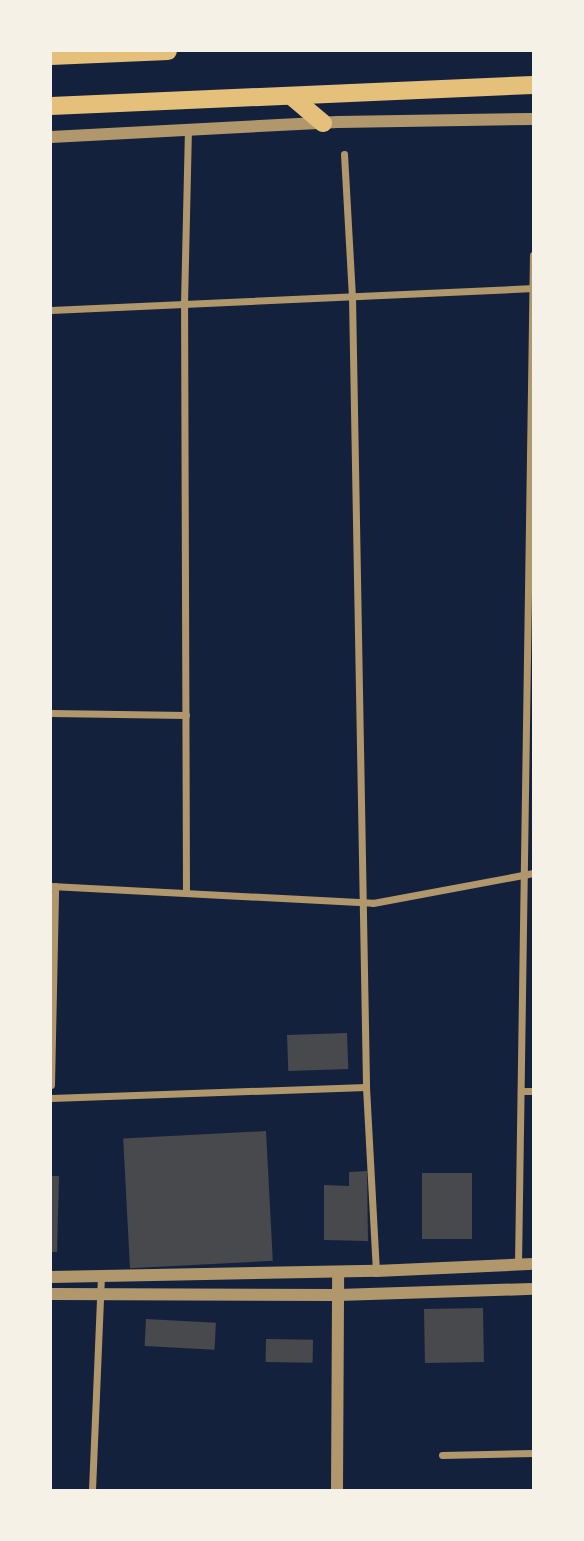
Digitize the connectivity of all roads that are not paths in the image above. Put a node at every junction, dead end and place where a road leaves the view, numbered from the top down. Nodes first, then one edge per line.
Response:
1 (168, 51) edge
2 (51, 56) edge
3 (533, 85) edge
4 (291, 96) junction
5 (51, 106) edge
6 (533, 119) edge
7 (323, 123) junction
8 (188, 129) junction
9 (51, 137) edge
10 (344, 154) dead end
11 (533, 255) edge
12 (533, 288) edge
13 (352, 297) junction
14 (184, 304) junction
15 (51, 310) edge
16 (531, 592) edge
17 (51, 713) edge
18 (186, 715) junction
19 (533, 873) edge
20 (524, 875) junction
21 (53, 886) edge
22 (186, 892) junction
23 (363, 902) junction
24 (51, 1086) edge
25 (366, 1087) junction
26 (533, 1090) edge
27 (521, 1091) junction
28 (51, 1098) edge
29 (533, 1264) edge
30 (518, 1265) junction
31 (376, 1271) junction
32 (338, 1272) junction
33 (101, 1276) junction
34 (51, 1277) edge
35 (533, 1289) edge
36 (51, 1294) edge
37 (101, 1294) junction
38 (338, 1294) junction
39 (533, 1453) edge
40 (442, 1455) dead end
41 (92, 1490) edge
42 (337, 1490) edge

1 - 2 main road
3 - 4 main road
4 - 5 main road
4 - 7 main road
6 - 7 street
7 - 8 street
8 - 9 street
8 - 14 street
10 - 13 street
11 - 12 street
12 - 13 street
12 - 16 street
13 - 14 street
13 - 23 street
14 - 15 street
14 - 18 street
16 - 20 street
17 - 18 street
18 - 22 street
19 - 20 street
20 - 23 street
20 - 27 street
21 - 22 street
21 - 24 street
22 - 23 street
23 - 25 street
25 - 28 street
25 - 31 street
26 - 27 street
27 - 30 street
29 - 30 street
30 - 31 street
31 - 32 street
32 - 33 street
32 - 38 street
33 - 34 street
33 - 37 street
35 - 38 street
36 - 37 street
37 - 38 street
37 - 41 street
38 - 42 street
39 - 40 street

